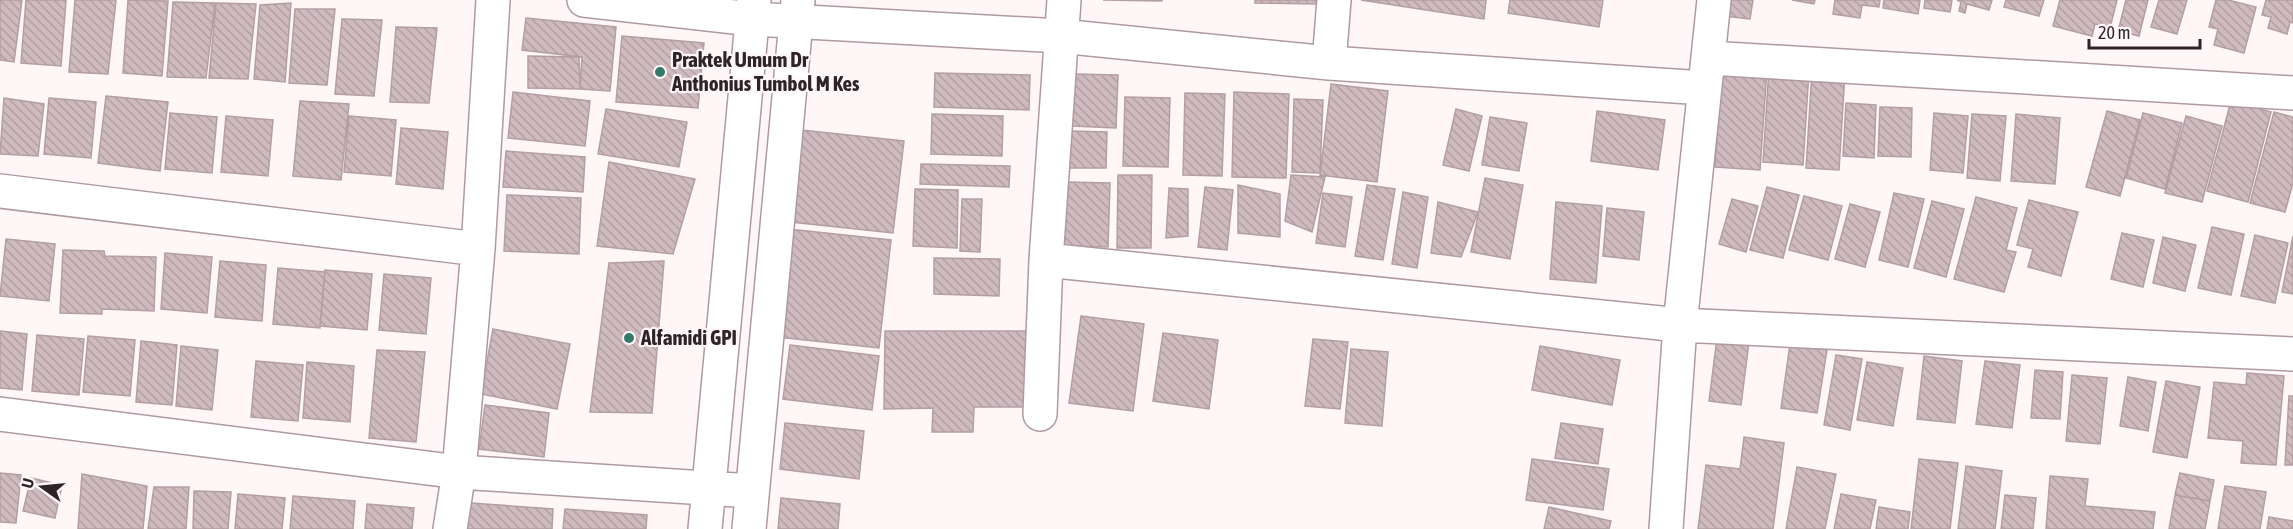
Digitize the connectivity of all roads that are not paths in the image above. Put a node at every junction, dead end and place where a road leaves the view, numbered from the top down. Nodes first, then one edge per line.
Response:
1 (494, 0) edge
2 (584, 0) edge
3 (1064, 0) edge
4 (1334, 0) edge
5 (1714, 0) edge
6 (753, 9) edge
7 (797, 10) edge
8 (1060, 36) junction
9 (1329, 63) junction
10 (1706, 73) junction
11 (2293, 93) edge
12 (0, 191) edge
13 (478, 249) junction
14 (1046, 260) junction
15 (1680, 325) junction
16 (2293, 354) edge
17 (0, 414) edge
18 (1040, 414) dead end
19 (459, 472) junction
20 (708, 488) junction
21 (752, 491) junction
22 (450, 529) edge
23 (705, 529) edge
24 (749, 529) edge
25 (1666, 529) edge

1 - 13 street
2 - 6 street
3 - 8 street
4 - 9 street
5 - 10 street
6 - 7 street
6 - 20 street
7 - 8 street
7 - 21 street
8 - 9 street
8 - 14 street
9 - 10 street
10 - 11 street
10 - 15 street
12 - 13 street
13 - 19 street
14 - 15 street
14 - 18 street
15 - 16 street
15 - 25 street
17 - 19 street
19 - 20 street
19 - 22 street
20 - 21 street
20 - 23 street
21 - 24 street

